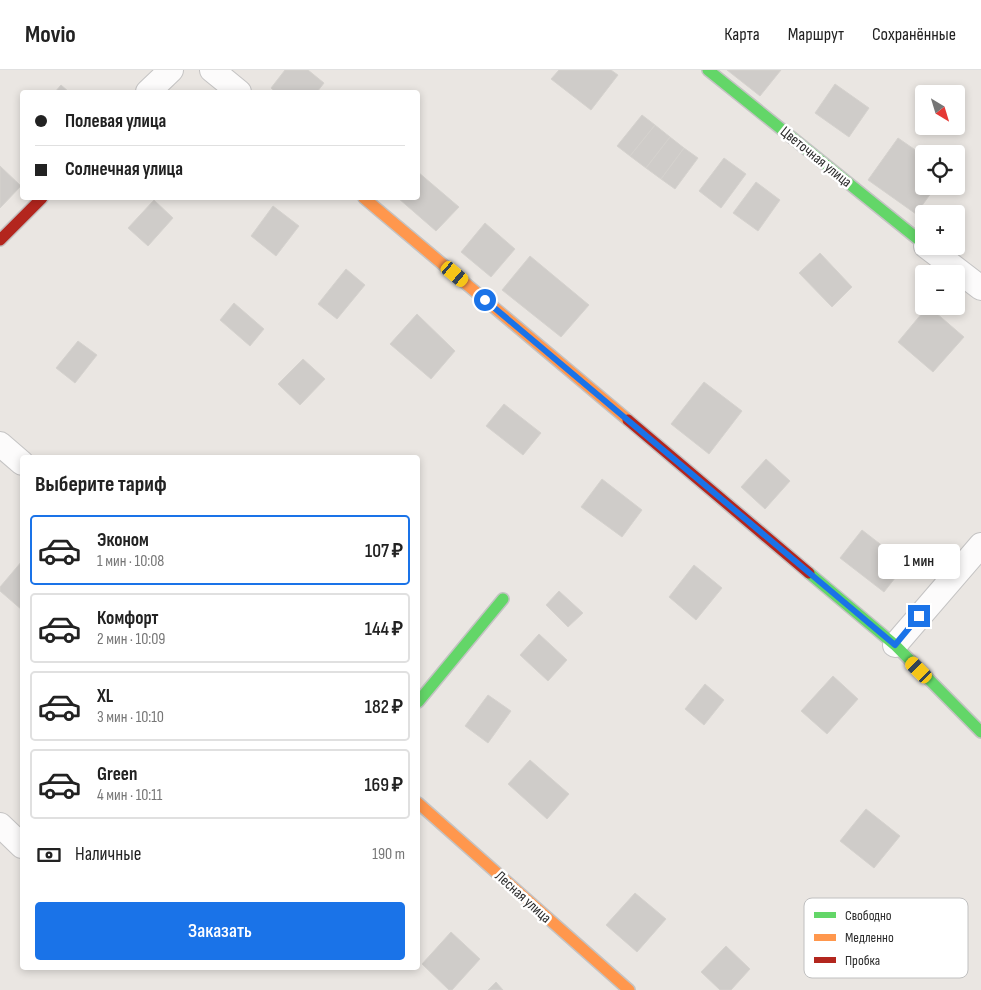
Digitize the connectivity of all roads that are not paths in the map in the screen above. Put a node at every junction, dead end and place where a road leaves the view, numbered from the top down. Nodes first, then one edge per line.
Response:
1 (171, 70) edge
2 (212, 70) edge
3 (708, 70) edge
4 (150, 90) edge
5 (237, 90) edge
6 (40, 200) edge
7 (366, 200) edge
8 (915, 237) edge
9 (0, 240) edge
10 (938, 255) edge
11 (981, 288) edge
12 (0, 444) edge
13 (20, 461) edge
14 (981, 544) edge
15 (503, 599) dead end
16 (895, 645) junction
17 (420, 700) edge
18 (981, 732) edge
19 (420, 805) edge
20 (0, 825) edge
21 (20, 844) edge
22 (628, 990) edge

1 - 4 street
2 - 5 street
3 - 8 street, Цветочная улица
6 - 9 street
7 - 16 street
10 - 11 street, Цветочная улица
12 - 13 street
14 - 16 street
15 - 17 street
16 - 18 street
19 - 22 street, Лесная улица
20 - 21 street

